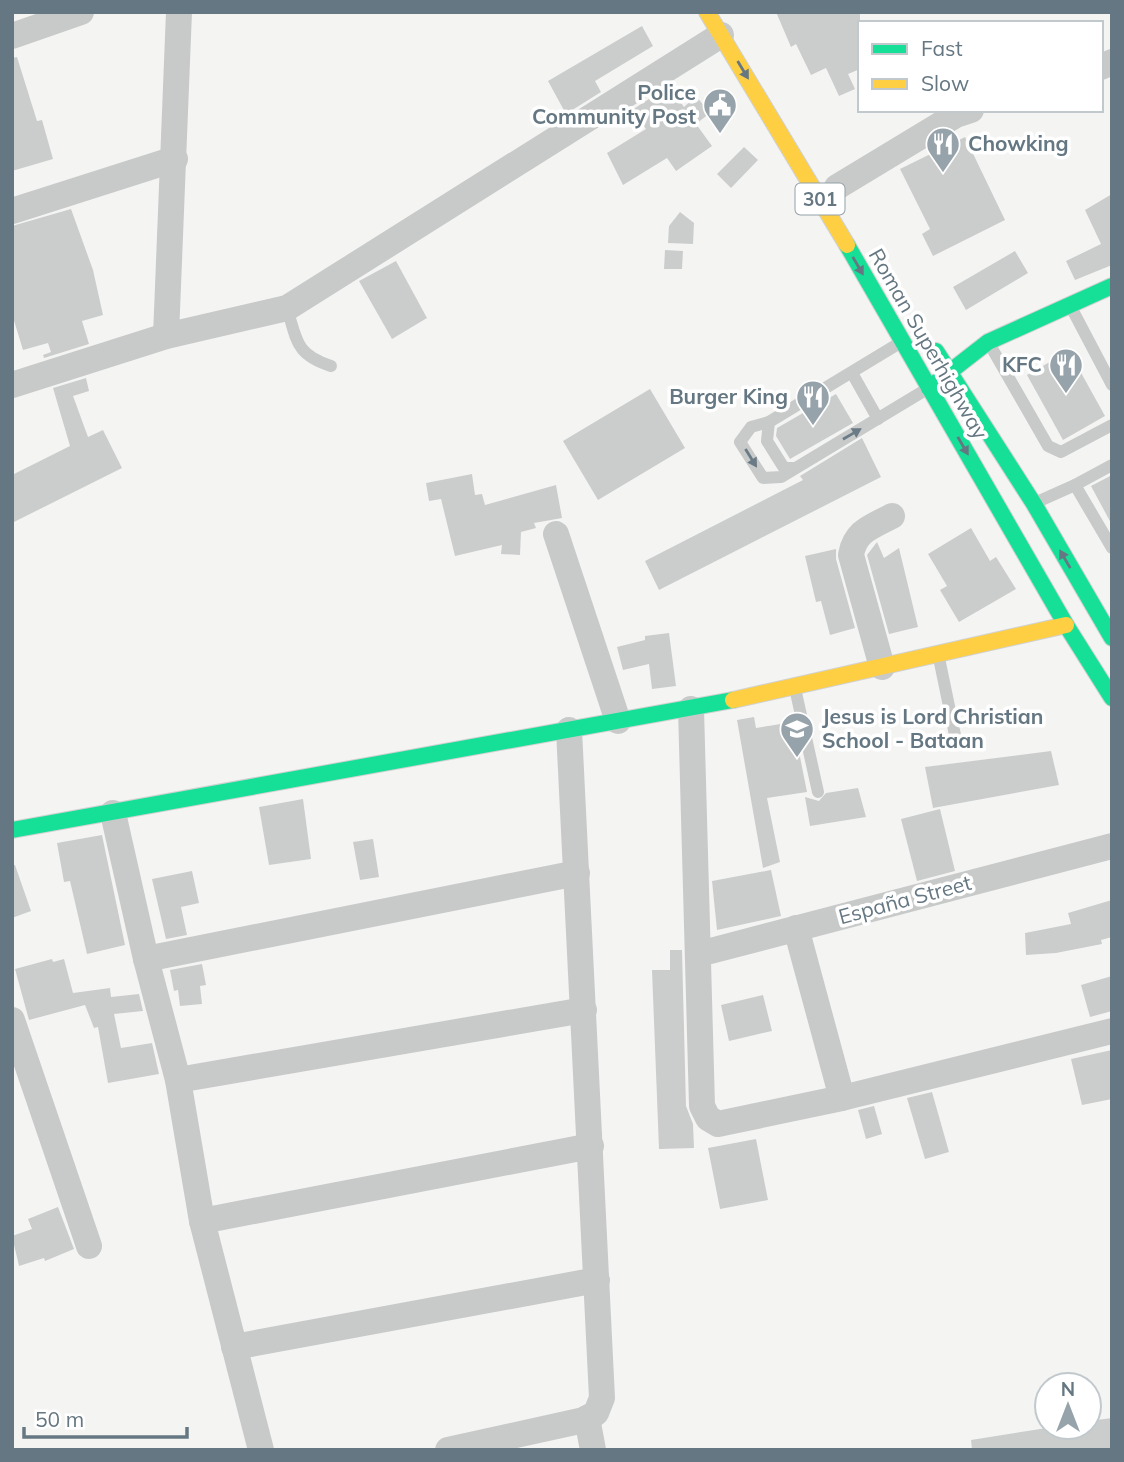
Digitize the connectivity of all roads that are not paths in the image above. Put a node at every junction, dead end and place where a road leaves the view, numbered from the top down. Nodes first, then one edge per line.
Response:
1 (81, 12) edge
2 (179, 12) edge
3 (707, 12) edge
4 (721, 35) junction
5 (12, 36) edge
6 (965, 112) edge
7 (175, 159) junction
8 (837, 187) dead end
9 (12, 211) edge
10 (1112, 286) edge
11 (1070, 305) junction
12 (287, 307) junction
13 (166, 335) junction
14 (925, 335) dead end
15 (902, 342) junction
16 (988, 342) junction
17 (331, 366) dead end
18 (852, 373) junction
19 (950, 373) junction
20 (12, 385) edge
21 (1112, 385) edge
22 (929, 388) junction
23 (878, 419) junction
24 (769, 422) junction
25 (1112, 425) edge
26 (1112, 466) edge
27 (793, 468) junction
28 (1075, 485) junction
29 (1034, 504) junction
30 (892, 516) dead end
31 (556, 534) dead end
32 (1112, 548) edge
33 (1108, 624) edge
34 (1066, 625) junction
35 (1112, 646) edge
36 (1082, 650) junction
37 (939, 654) junction
38 (882, 667) junction
39 (795, 687) junction
40 (1112, 698) edge
41 (691, 709) junction
42 (618, 721) junction
43 (569, 730) junction
44 (957, 740) dead end
45 (818, 792) dead end
46 (113, 813) junction
47 (12, 830) edge
48 (1112, 846) edge
49 (577, 873) junction
50 (796, 928) junction
51 (699, 954) junction
52 (146, 959) junction
53 (584, 1010) junction
54 (12, 1020) edge
55 (1112, 1031) edge
56 (178, 1080) junction
57 (842, 1098) junction
58 (591, 1146) junction
59 (202, 1221) junction
60 (89, 1246) dead end
61 (597, 1280) junction
62 (234, 1347) junction
63 (587, 1418) junction
64 (261, 1450) edge
65 (448, 1450) edge
66 (593, 1450) edge

1 - 5 street
2 - 7 street
3 - 4 main road, Roman Superhighway / 301
4 - 12 street
4 -> 15 main road, Roman Superhighway / 301
6 - 8 street
7 - 9 street
7 - 13 street
10 - 11 main road
11 - 16 main road
11 - 21 lane
12 - 13 street
12 - 17 lane
13 - 20 street
14 - 19 main road, Roman Superhighway
15 - 18 lane
15 - 22 main road, Roman Superhighway / 301
16 - 19 main road
16 - 25 lane
18 - 23 lane
18 - 24 lane
19 - 22 main road
19 - 29 main road, Roman Superhighway
22 - 23 lane
22 -> 34 main road, Roman Superhighway / 301
27 -> 23 lane
24 - 27 lane
24 -> 27 lane
26 - 28 lane
28 - 29 lane
28 - 32 lane
33 -> 29 main road, Roman Superhighway
30 - 38 street
31 - 42 street
33 - 34 street
34 - 36 main road, Roman Superhighway / 301
34 - 37 main road
35 - 36 street
36 - 40 main road, Roman Superhighway / 301
37 - 38 main road
37 - 44 lane
38 - 39 main road
39 - 41 main road
39 - 45 lane
41 - 42 main road
41 - 51 street
42 - 43 main road
43 - 46 main road
43 - 49 street
46 - 47 main road
46 - 52 street
48 - 50 street, España Street
49 - 52 street
49 - 53 street
50 - 51 street, España Street
50 - 57 street
51 - 57 street
52 - 56 street
53 - 56 street
53 - 58 street
54 - 60 street
55 - 57 street
56 - 59 street
58 - 59 street
58 - 61 street
59 - 62 street
61 - 62 street
61 - 63 street
62 - 64 street
63 - 65 street
63 - 66 street

